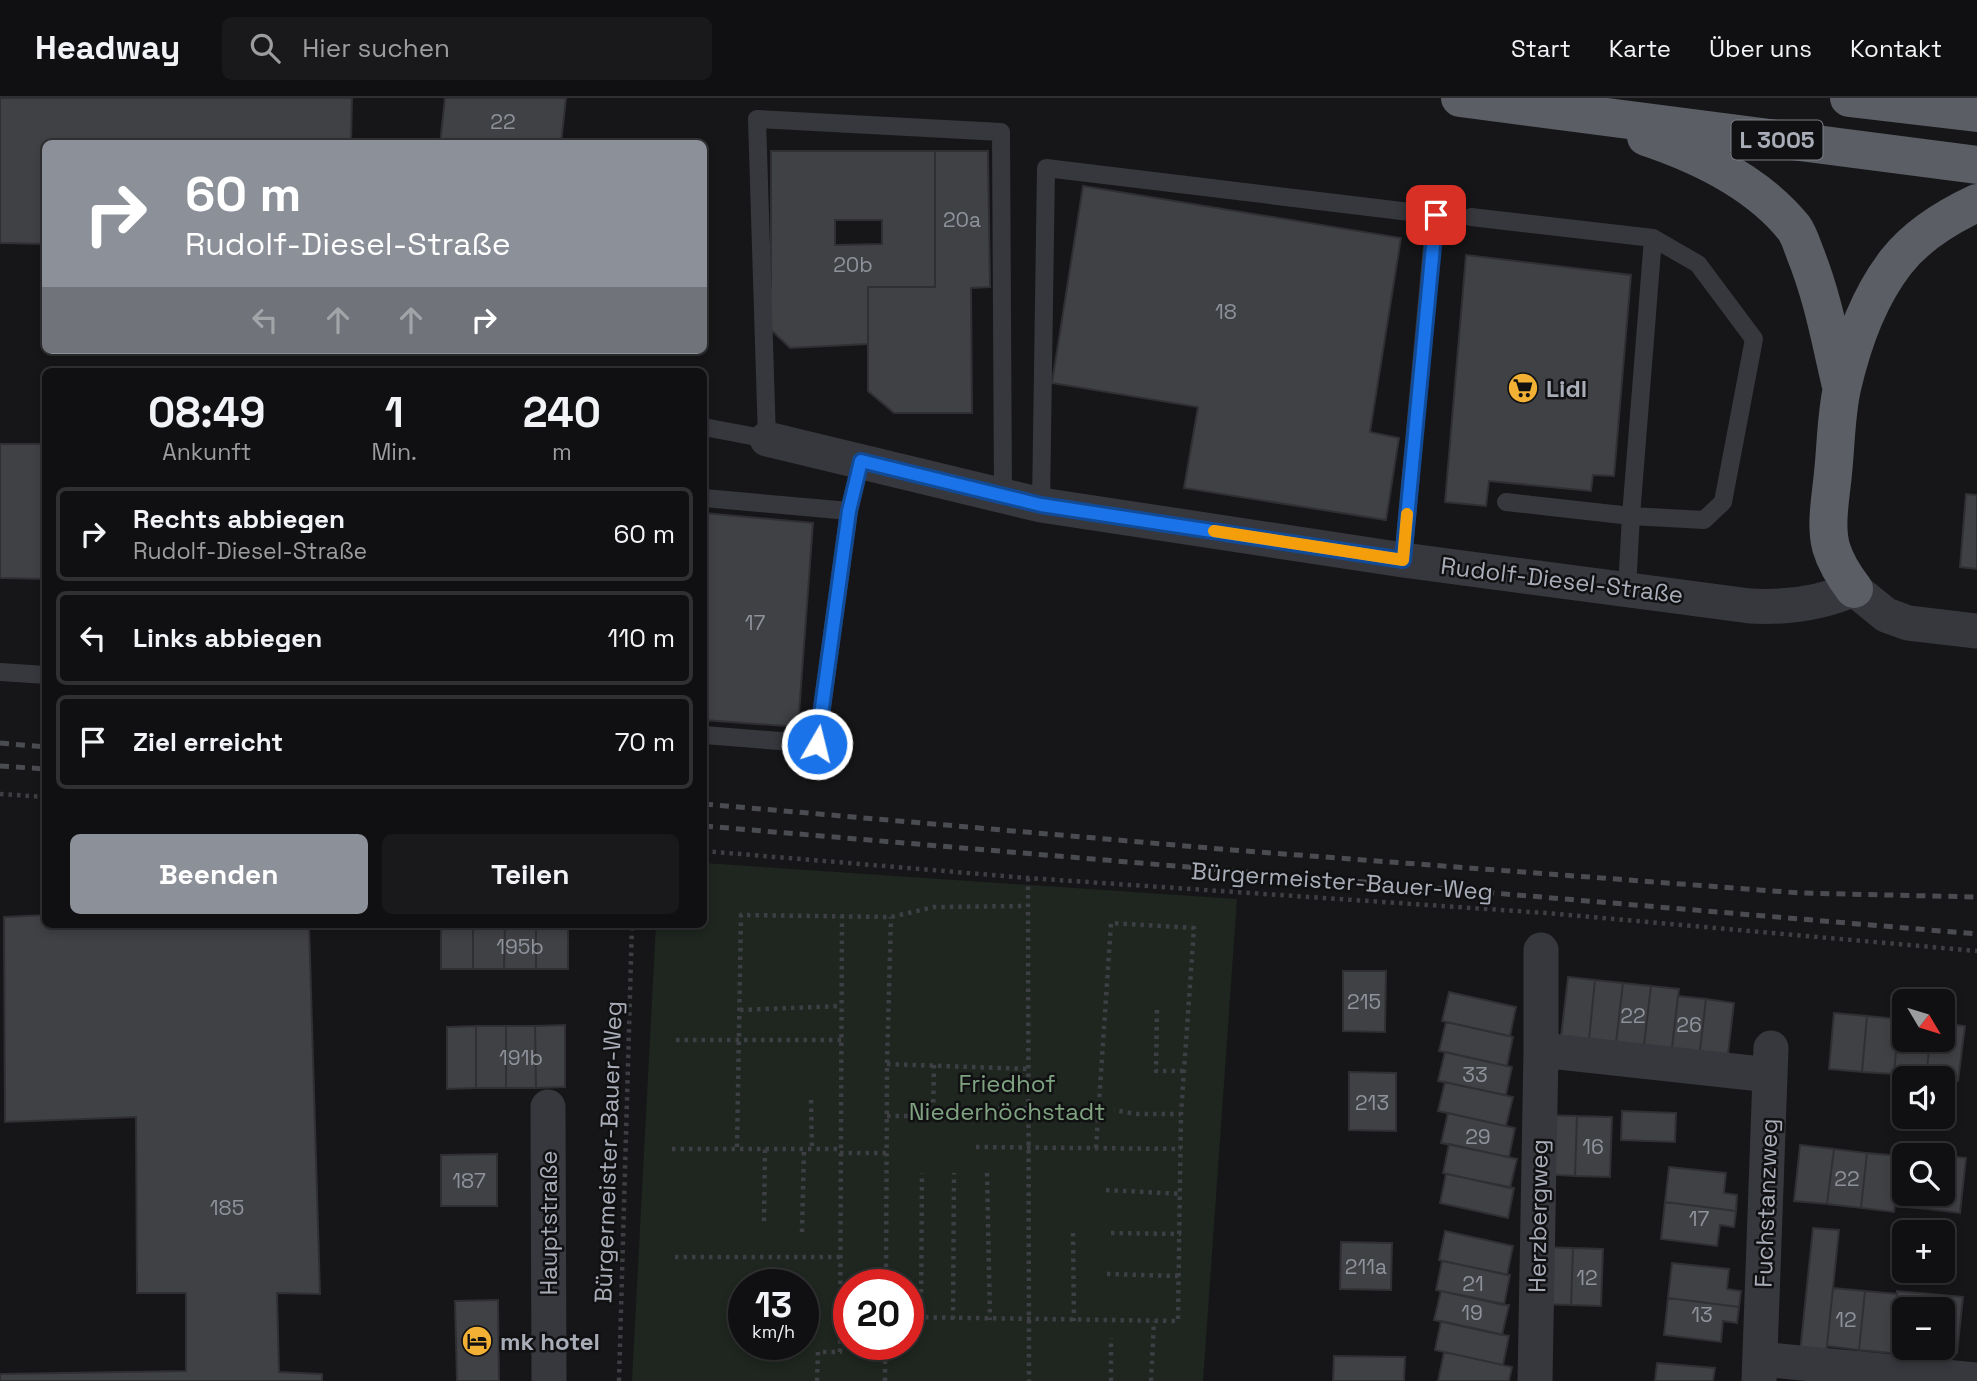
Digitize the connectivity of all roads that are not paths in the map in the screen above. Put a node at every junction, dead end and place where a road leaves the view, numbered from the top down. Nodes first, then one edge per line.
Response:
1 (1460, 98) edge
2 (1849, 98) edge
3 (1977, 113) edge
4 (1577, 114) junction
5 (1977, 165) edge
6 (1977, 203) edge
7 (1471, 217) dead end
8 (1653, 238) junction
9 (1841, 390) junction
10 (707, 428) edge
11 (766, 439) junction
12 (861, 461) junction
13 (1003, 495) junction
14 (707, 498) edge
15 (1506, 502) dead end
16 (1041, 505) junction
17 (849, 511) junction
18 (1631, 516) junction
19 (1403, 560) junction
20 (1628, 588) junction
21 (1854, 589) junction
22 (1977, 631) edge
23 (0, 672) edge
24 (42, 675) edge
25 (707, 735) edge
26 (1541, 950) dead end
27 (1541, 1050) junction
28 (548, 1107) dead end
29 (1760, 1370) edge
30 (1977, 1380) edge
31 (550, 1381) edge
32 (1535, 1381) edge

1 - 4 highway, L 3005
2 - 3 highway, L 3005
4 - 5 highway, L 3005
4 - 9 highway
6 - 9 highway
7 - 8 lane
8 - 18 lane
8 - 18 lane
9 - 21 highway
10 - 11 lane
11 - 12 street, Rudolf-Diesel-Straße
11 - 13 lane
12 - 13 street, Rudolf-Diesel-Straße
12 - 17 lane
13 - 16 street, Rudolf-Diesel-Straße
14 - 17 lane
15 - 18 lane
16 - 19 street, Rudolf-Diesel-Straße
16 - 19 lane
17 - 25 lane
18 - 20 lane
19 - 20 street, Rudolf-Diesel-Straße
20 - 21 street, Rudolf-Diesel-Straße
21 - 22 street
23 - 24 lane
26 - 27 street, Herzbergweg
27 - 29 street, Fuchstanzweg
27 - 32 street, Herzbergweg
28 - 31 street, Hauptstraße
29 - 30 street, Fuchstanzweg

